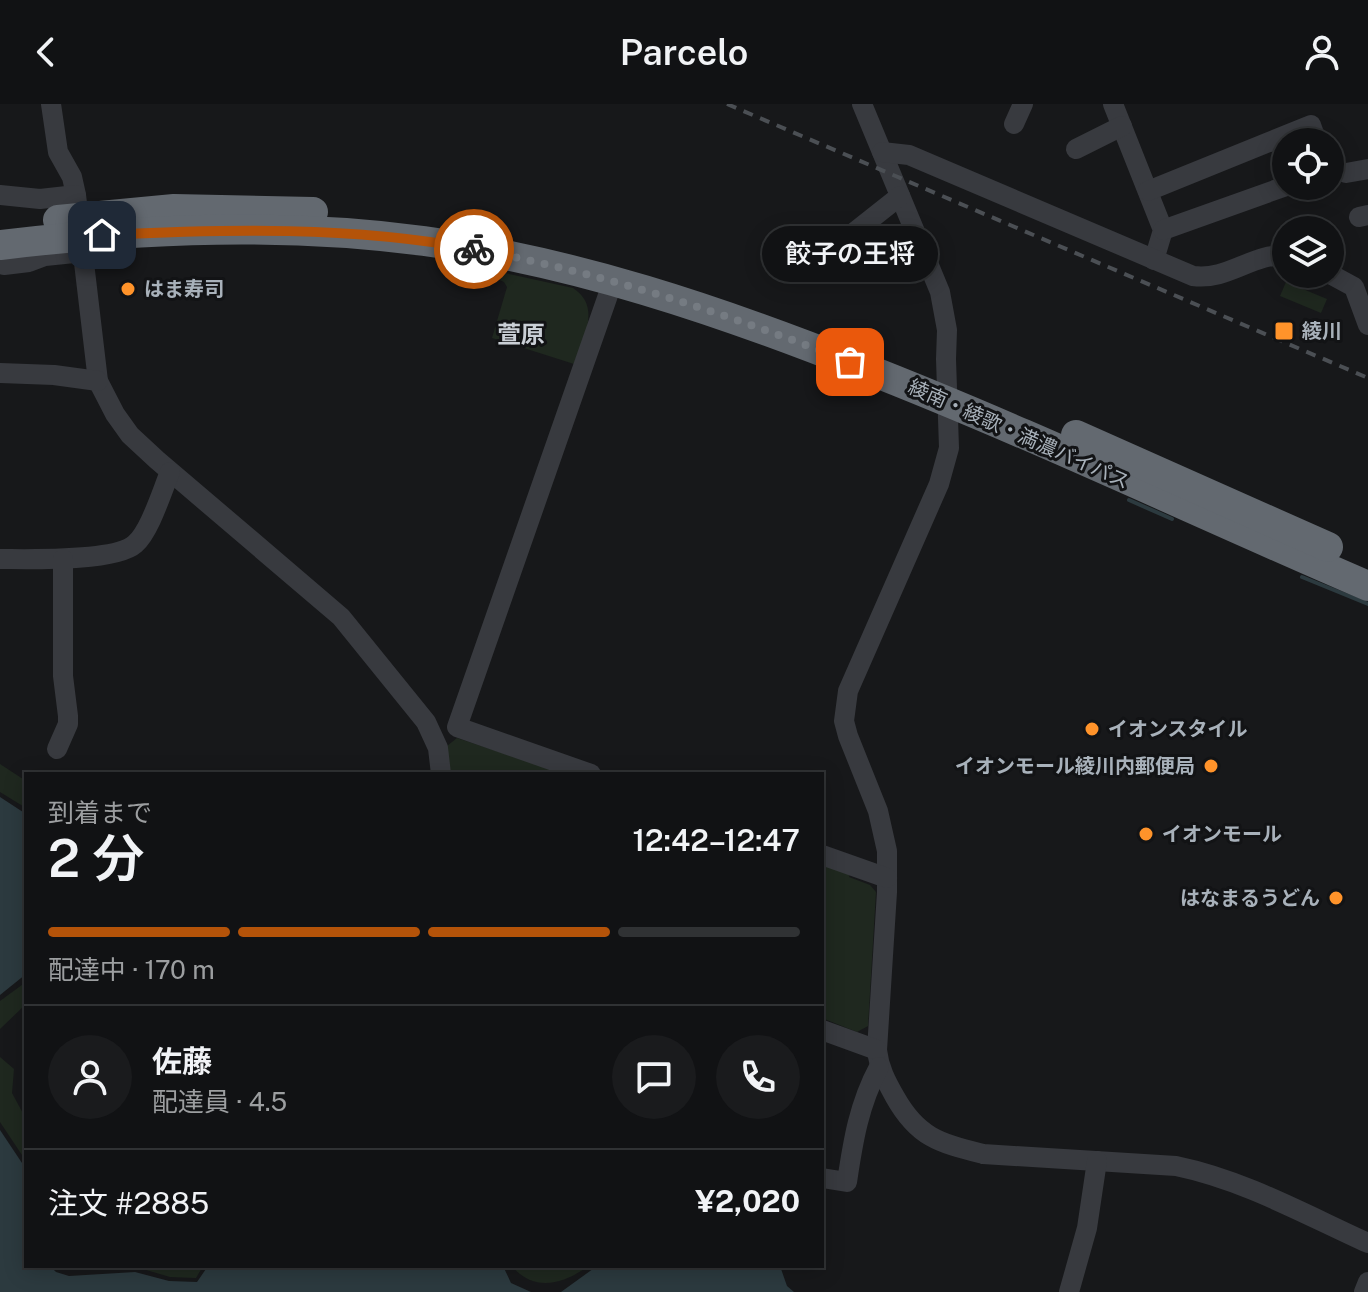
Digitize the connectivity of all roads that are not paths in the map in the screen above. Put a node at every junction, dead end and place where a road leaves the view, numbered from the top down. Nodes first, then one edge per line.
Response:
1 (51, 104) edge
2 (862, 104) edge
3 (1023, 104) edge
4 (1113, 104) edge
5 (1014, 124) dead end
6 (1122, 126) junction
7 (1272, 141) edge
8 (1076, 149) dead end
9 (882, 152) junction
10 (1368, 169) edge
11 (1346, 173) dead end
12 (1148, 191) junction
13 (1272, 191) edge
14 (0, 195) edge
15 (900, 196) junction
16 (81, 225) junction
17 (0, 226) edge
18 (1163, 230) junction
19 (840, 244) junction
20 (2, 253) edge
21 (1272, 257) edge
22 (778, 260) dead end
23 (1154, 260) junction
24 (848, 265) dead end
25 (1361, 280) edge
26 (613, 281) junction
27 (1368, 325) edge
28 (0, 373) edge
29 (98, 381) junction
30 (947, 391) junction
31 (170, 472) junction
32 (0, 559) edge
33 (63, 559) junction
34 (1368, 564) edge
35 (1368, 586) edge
36 (57, 749) dead end
37 (441, 772) edge
38 (585, 772) edge
39 (824, 856) edge
40 (887, 878) junction
41 (824, 1031) edge
42 (878, 1059) junction
43 (1097, 1161) junction
44 (824, 1178) edge
45 (1368, 1243) edge
46 (1368, 1282) edge
47 (1069, 1292) edge
48 (1364, 1292) edge

1 - 16 street
2 - 9 street
3 - 5 street
4 - 6 street
6 - 8 street
6 - 12 street
7 - 12 street
9 - 15 street
9 - 23 street
10 - 11 street
12 - 18 street
13 - 18 street
14 - 16 street
15 - 19 street
15 - 30 street
16 - 17 highway, 綾南・綾歌・満濃バイパス
16 - 20 highway, 綾南・綾歌・満濃バイパス
16 - 26 highway, 綾南・綾歌・満濃バイパス
16 - 29 street
16 - 30 highway, 綾南・綾歌・満濃バイパス
18 - 23 street
19 - 22 street
19 - 24 street
21 - 23 street
25 - 27 street
26 - 30 highway, 綾南・綾歌・満濃バイパス
26 - 38 street
28 - 29 street
29 - 31 street
30 - 34 highway, 綾南・綾歌・満濃バイパス
30 - 35 highway, 綾南・綾歌・満濃バイパス
30 - 40 street
31 - 33 street
31 - 37 street
32 - 33 street
33 - 36 street
39 - 40 street
40 - 42 street
41 - 42 street
42 - 43 street
42 - 44 street
43 - 45 street
43 - 47 street
46 - 48 street

